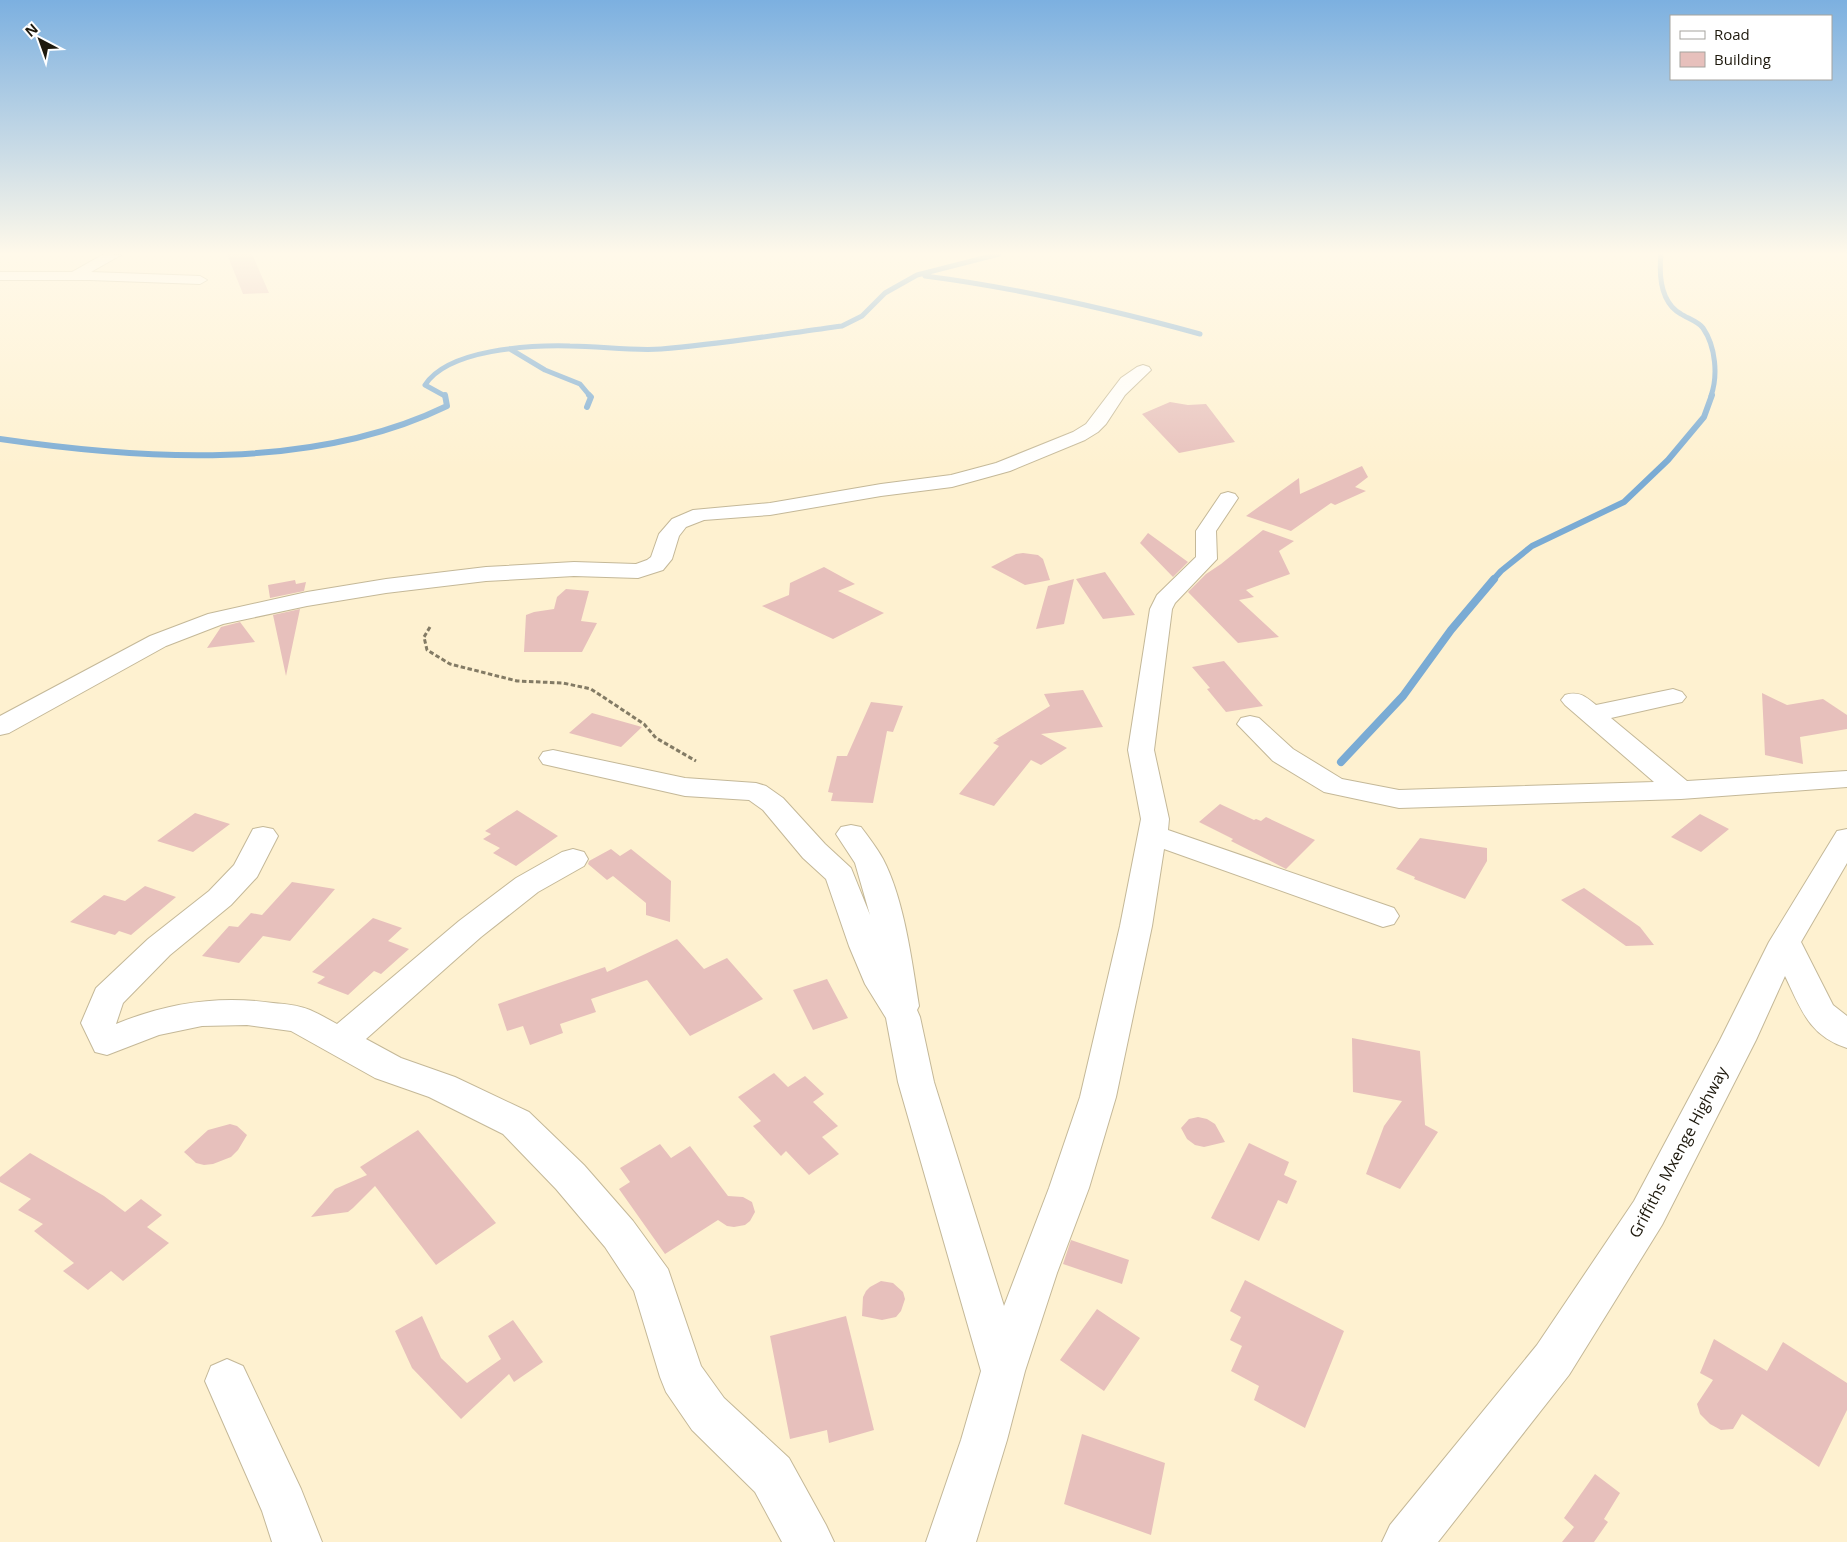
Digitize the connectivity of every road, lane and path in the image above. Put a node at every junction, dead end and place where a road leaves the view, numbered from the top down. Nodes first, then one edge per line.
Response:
1 (1143, 370) dead end
2 (1228, 498) dead end
3 (430, 628) dead end
4 (1673, 697) dead end
5 (1250, 724) dead end
6 (0, 727) edge
7 (553, 758) dead end
8 (702, 765) dead end
9 (1847, 779) edge
10 (1673, 790) junction
11 (851, 834) dead end
12 (1153, 835) junction
13 (263, 836) dead end
14 (1847, 838) edge
15 (572, 859) dead end
16 (1383, 916) dead end
17 (1785, 942) junction
18 (903, 1017) junction
19 (1847, 1035) edge
20 (341, 1041) junction
21 (1003, 1371) junction
22 (227, 1381) dead end
23 (297, 1542) edge
24 (809, 1542) edge
25 (950, 1542) edge
26 (1407, 1542) edge

1 - 6 street
2 - 12 street
3 - 8 path
4 - 10 street
5 - 10 street
7 - 18 street
9 - 10 street
11 - 18 street
12 - 16 street
12 - 21 street
13 - 20 street
14 - 17 street, Griffiths Mxenge Highway
15 - 20 street
17 - 19 street
17 - 26 street, Griffiths Mxenge Highway
18 - 21 street
20 - 24 street
21 - 25 street
22 - 23 street

